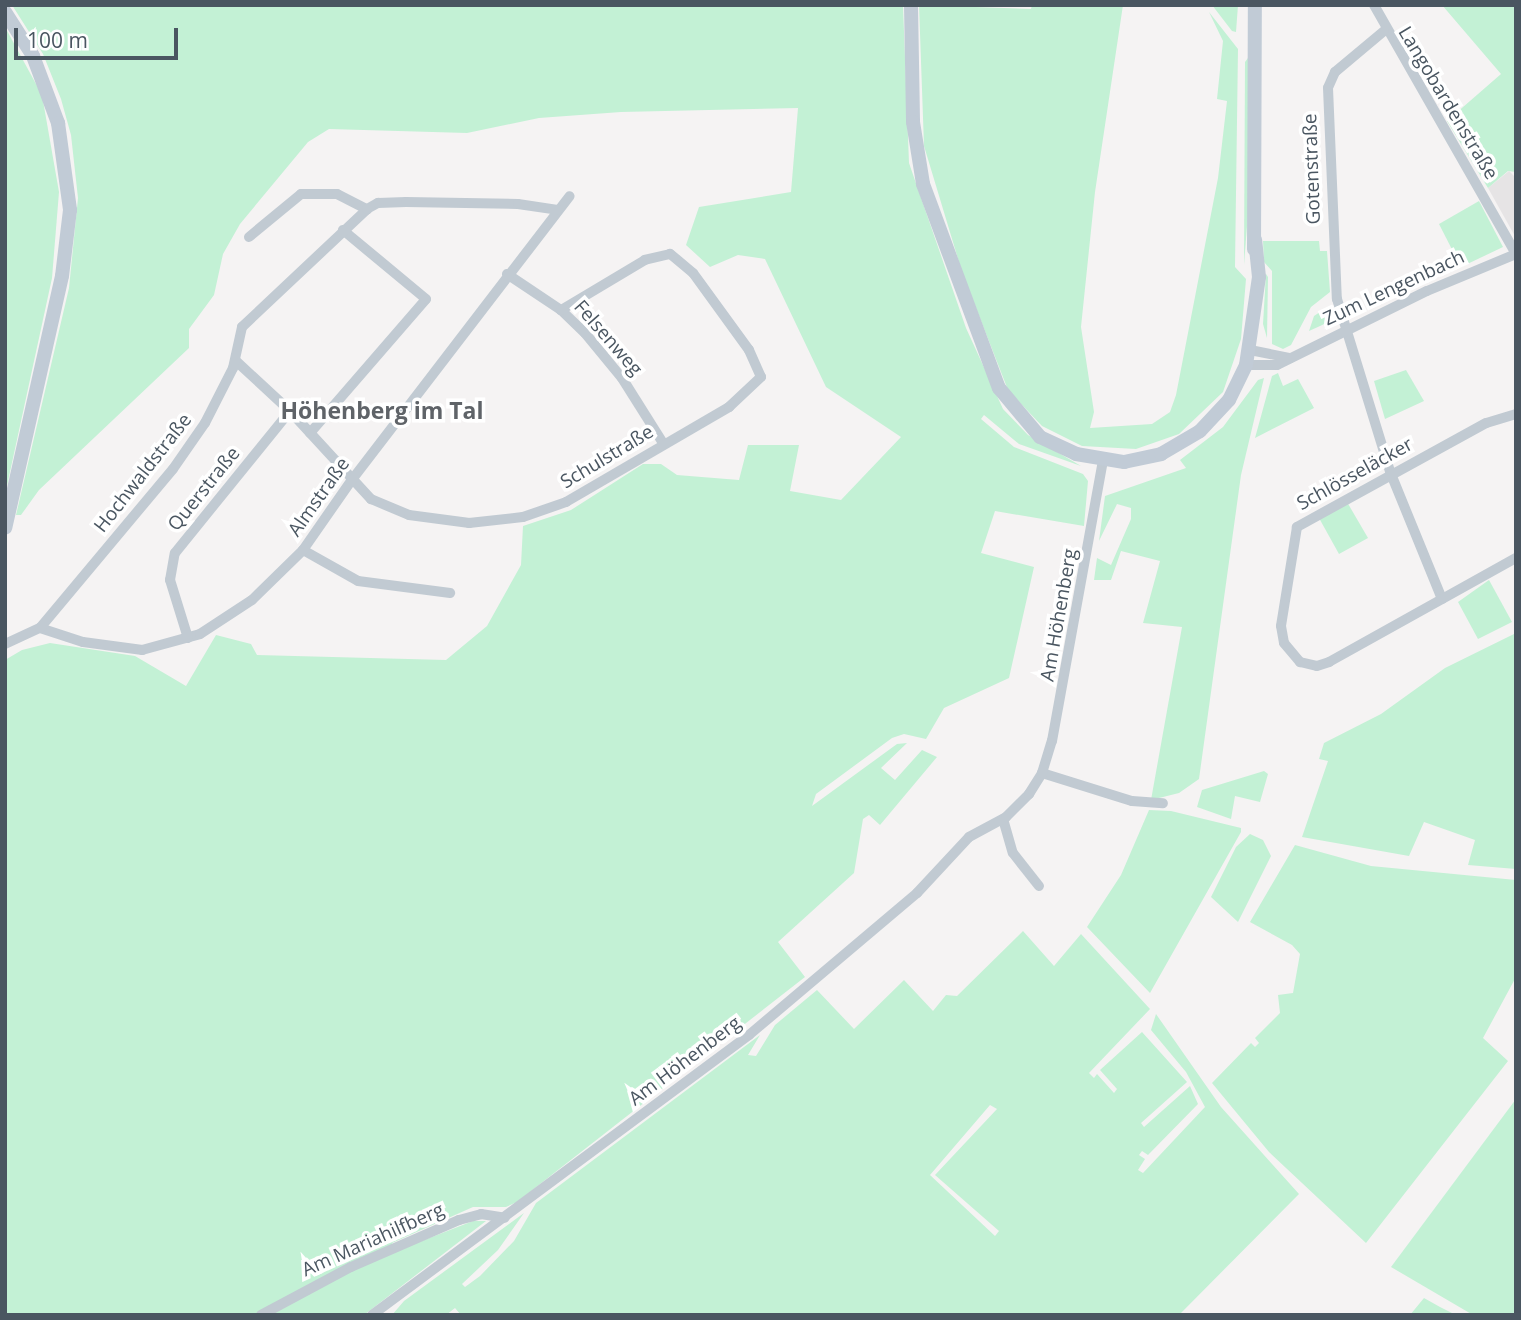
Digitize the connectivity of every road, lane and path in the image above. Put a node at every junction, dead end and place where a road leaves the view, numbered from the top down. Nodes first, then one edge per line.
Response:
1 (911, 5) edge
2 (1255, 5) edge
3 (1374, 5) edge
4 (5, 12) edge
5 (1384, 31) junction
6 (570, 196) dead end
7 (367, 209) junction
8 (558, 211) junction
9 (343, 230) junction
10 (249, 237) dead end
11 (1516, 254) edge
12 (508, 274) junction
13 (561, 310) junction
14 (1343, 330) junction
15 (1250, 350) junction
16 (1290, 358) junction
17 (236, 361) junction
18 (1247, 365) junction
19 (290, 411) junction
20 (1516, 414) edge
21 (310, 433) junction
22 (663, 443) junction
23 (1103, 461) junction
24 (1391, 474) junction
25 (351, 481) junction
26 (5, 528) edge
27 (303, 550) junction
28 (1516, 558) edge
29 (450, 593) dead end
30 (1442, 599) junction
31 (40, 628) junction
32 (188, 638) junction
33 (5, 644) edge
34 (1042, 773) junction
35 (1163, 803) dead end
36 (1003, 819) junction
37 (1039, 886) dead end
38 (505, 1218) junction
39 (261, 1315) edge
40 (372, 1315) edge

1 - 23 main road
2 - 15 main road
3 - 5 street, Langobardenstraße
4 - 26 main road
5 - 11 street, Langobardenstraße
5 - 14 street, Gotenstraße
6 - 8 street, Almstraße
7 - 8 street
7 - 9 street, Hochwaldstraße
7 - 10 street
8 - 12 street, Almstraße
9 - 17 street, Hochwaldstraße
9 - 21 street
11 - 14 street, Zum Lengenbach
12 - 13 street, Felsenweg
12 - 25 street, Almstraße
13 - 22 street, Felsenweg
13 - 22 street, Schulstraße
14 - 16 street, Zum Lengenbach
14 - 24 street, Gotenstraße
15 - 16 street
15 - 18 main road
16 - 18 street, Zum Lengenbach
17 - 19 street, Schulstraße
17 - 31 street, Hochwaldstraße
18 - 23 main road
19 - 21 street, Schulstraße
19 - 32 street, Querstraße
20 - 24 street, Schlösseläcker
21 - 25 street, Schulstraße
22 - 25 street, Schulstraße
23 - 34 street, Am Höhenberg
24 - 30 street, Gotenstraße
24 - 30 street, Schlösseläcker
25 - 27 street, Almstraße
27 - 29 street
27 - 32 street, Almstraße
28 - 30 street
31 - 32 street, Almstraße
31 - 33 street
34 - 35 street
34 - 36 street, Am Höhenberg
36 - 37 street
36 - 38 street, Am Höhenberg
38 - 39 street, Am Mariahilfberg
38 - 40 street, Am Höhenberg

